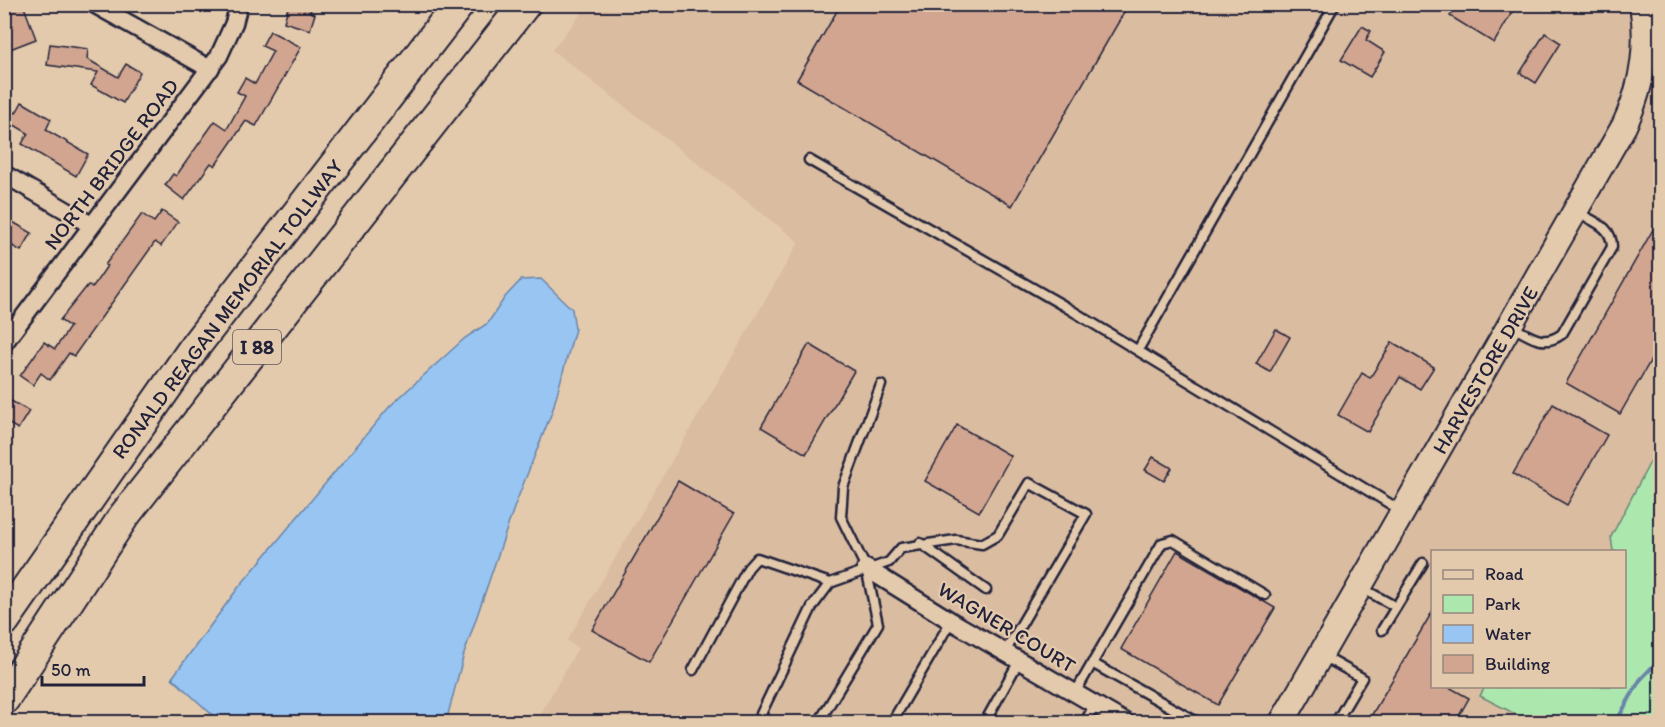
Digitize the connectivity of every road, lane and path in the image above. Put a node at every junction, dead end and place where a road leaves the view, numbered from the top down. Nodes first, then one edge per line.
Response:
1 (94, 4) edge
2 (239, 4) edge
3 (459, 4) edge
4 (525, 4) edge
5 (1335, 4) edge
6 (1642, 4) edge
7 (210, 69) junction
8 (809, 160) dead end
9 (4, 174) edge
10 (1576, 212) junction
11 (91, 225) junction
12 (1510, 326) junction
13 (4, 343) edge
14 (1138, 350) junction
15 (881, 385) dead end
16 (1403, 512) junction
17 (920, 543) junction
18 (1423, 563) dead end
19 (866, 568) junction
20 (830, 583) junction
21 (1360, 587) junction
22 (986, 590) dead end
23 (1264, 595) dead end
24 (1396, 607) junction
25 (4, 621) edge
26 (951, 621) junction
27 (1382, 630) dead end
28 (1321, 655) junction
29 (1012, 656) junction
30 (1092, 663) junction
31 (693, 670) dead end
32 (1074, 693) junction
33 (4, 699) edge
34 (1095, 704) junction
35 (766, 723) edge
36 (819, 723) edge
37 (892, 723) edge
38 (985, 723) edge
39 (1085, 723) edge
40 (1125, 723) edge
41 (1197, 723) edge
42 (1282, 723) edge
43 (1336, 723) edge

1 - 7 street
2 - 7 street, NORTH BRIDGE ROAD
3 - 25 highway, RONALD REAGAN MEMORIAL TOLLWAY / I 88
4 - 33 highway, RONALD REAGAN MEMORIAL TOLLWAY / I 88
5 - 14 lane
6 - 10 street, HARVESTORE DRIVE
7 - 11 street, NORTH BRIDGE ROAD
8 - 14 lane
9 - 11 street
10 - 12 street, HARVESTORE DRIVE
10 - 12 lane
11 - 13 street, NORTH BRIDGE ROAD
12 - 16 street, HARVESTORE DRIVE
14 - 16 lane
15 - 19 lane
16 - 21 street, HARVESTORE DRIVE
17 - 19 lane
17 - 22 lane
17 - 29 lane
18 - 24 lane
19 - 20 lane
19 - 26 street, WAGNER COURT
19 - 36 lane
20 - 31 lane
20 - 35 lane
21 - 24 lane
21 - 28 street, HARVESTORE DRIVE
23 - 30 lane
24 - 27 lane
26 - 29 street, WAGNER COURT
26 - 37 lane
28 - 42 street, HARVESTORE DRIVE
28 - 43 lane
29 - 32 street, WAGNER COURT
29 - 38 lane
30 - 32 lane
30 - 41 lane
32 - 34 street, WAGNER COURT
34 - 39 lane
34 - 40 street, WAGNER COURT

